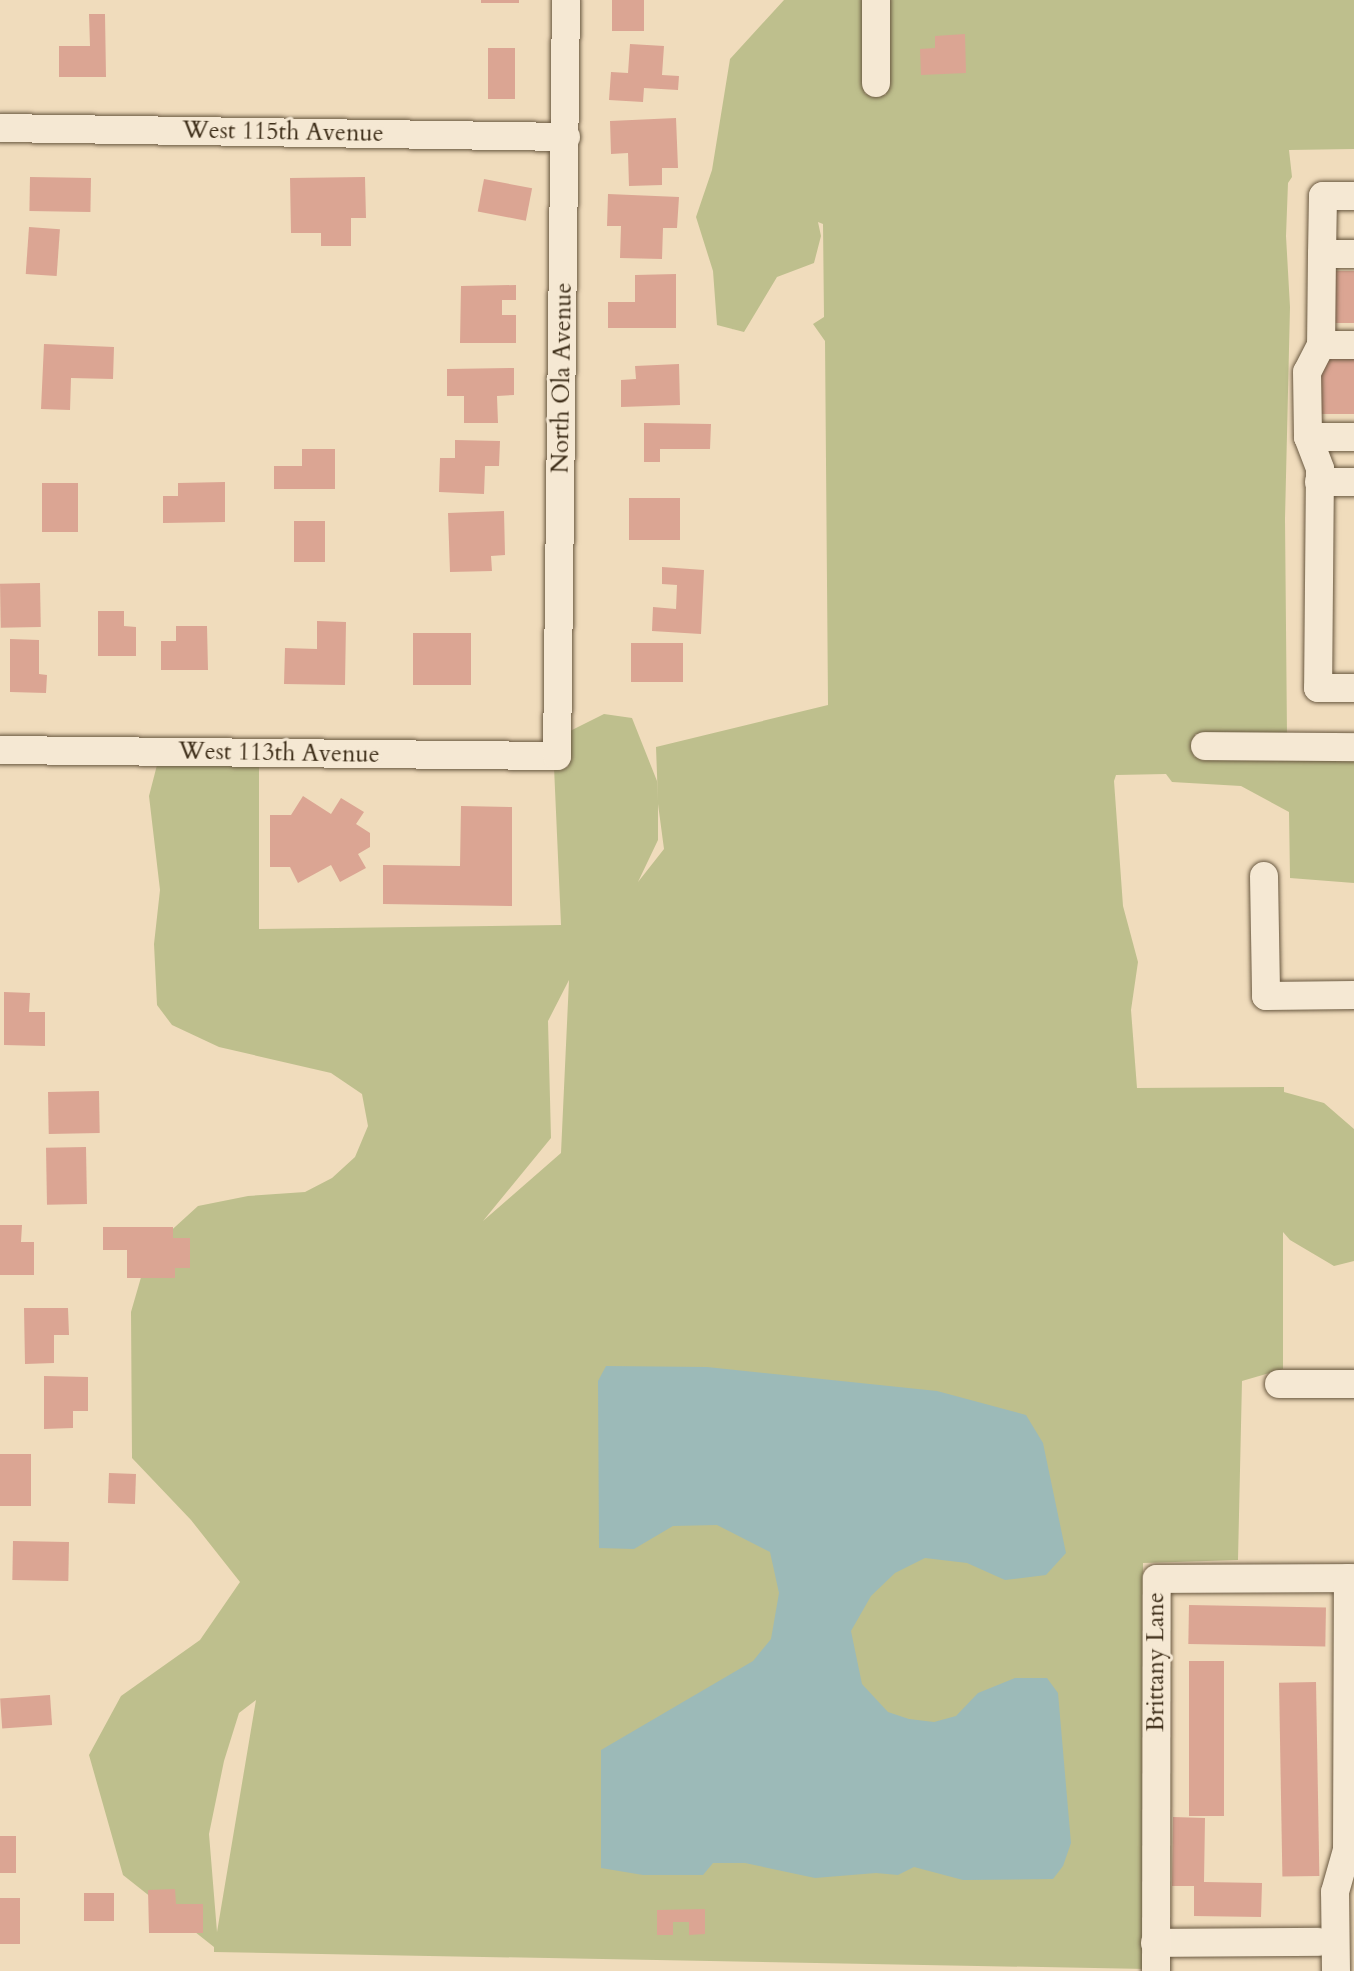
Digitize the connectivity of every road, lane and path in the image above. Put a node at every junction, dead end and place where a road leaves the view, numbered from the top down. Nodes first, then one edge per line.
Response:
1 (566, 0) edge
2 (876, 0) edge
3 (876, 83) dead end
4 (0, 128) edge
5 (566, 137) junction
6 (1354, 196) edge
7 (1322, 254) junction
8 (1354, 254) edge
9 (1321, 345) junction
10 (1354, 345) edge
11 (1308, 437) junction
12 (1354, 437) edge
13 (1319, 482) junction
14 (1354, 482) edge
15 (1354, 688) edge
16 (1205, 746) dead end
17 (1354, 747) edge
18 (0, 750) edge
19 (557, 756) joint
20 (1264, 876) dead end
21 (1354, 995) edge
22 (1279, 1384) dead end
23 (1354, 1384) edge
24 (1351, 1578) edge
25 (1318, 1942) dead end
26 (1155, 1943) junction
27 (1156, 1971) edge
28 (1336, 1971) edge

1 - 5 street, North Ola Avenue
2 - 3 street
4 - 5 street, West 115th Avenue
5 - 19 street, North Ola Avenue
6 - 7 street
7 - 8 street
7 - 9 street
9 - 10 street
9 - 11 street
11 - 12 street
11 - 13 street
13 - 14 street
13 - 15 street
16 - 17 street
18 - 19 street, West 113th Avenue
20 - 21 street
22 - 23 street
24 - 26 street, Brittany Lane
24 - 28 street
25 - 26 street
26 - 27 street, Brittany Lane

